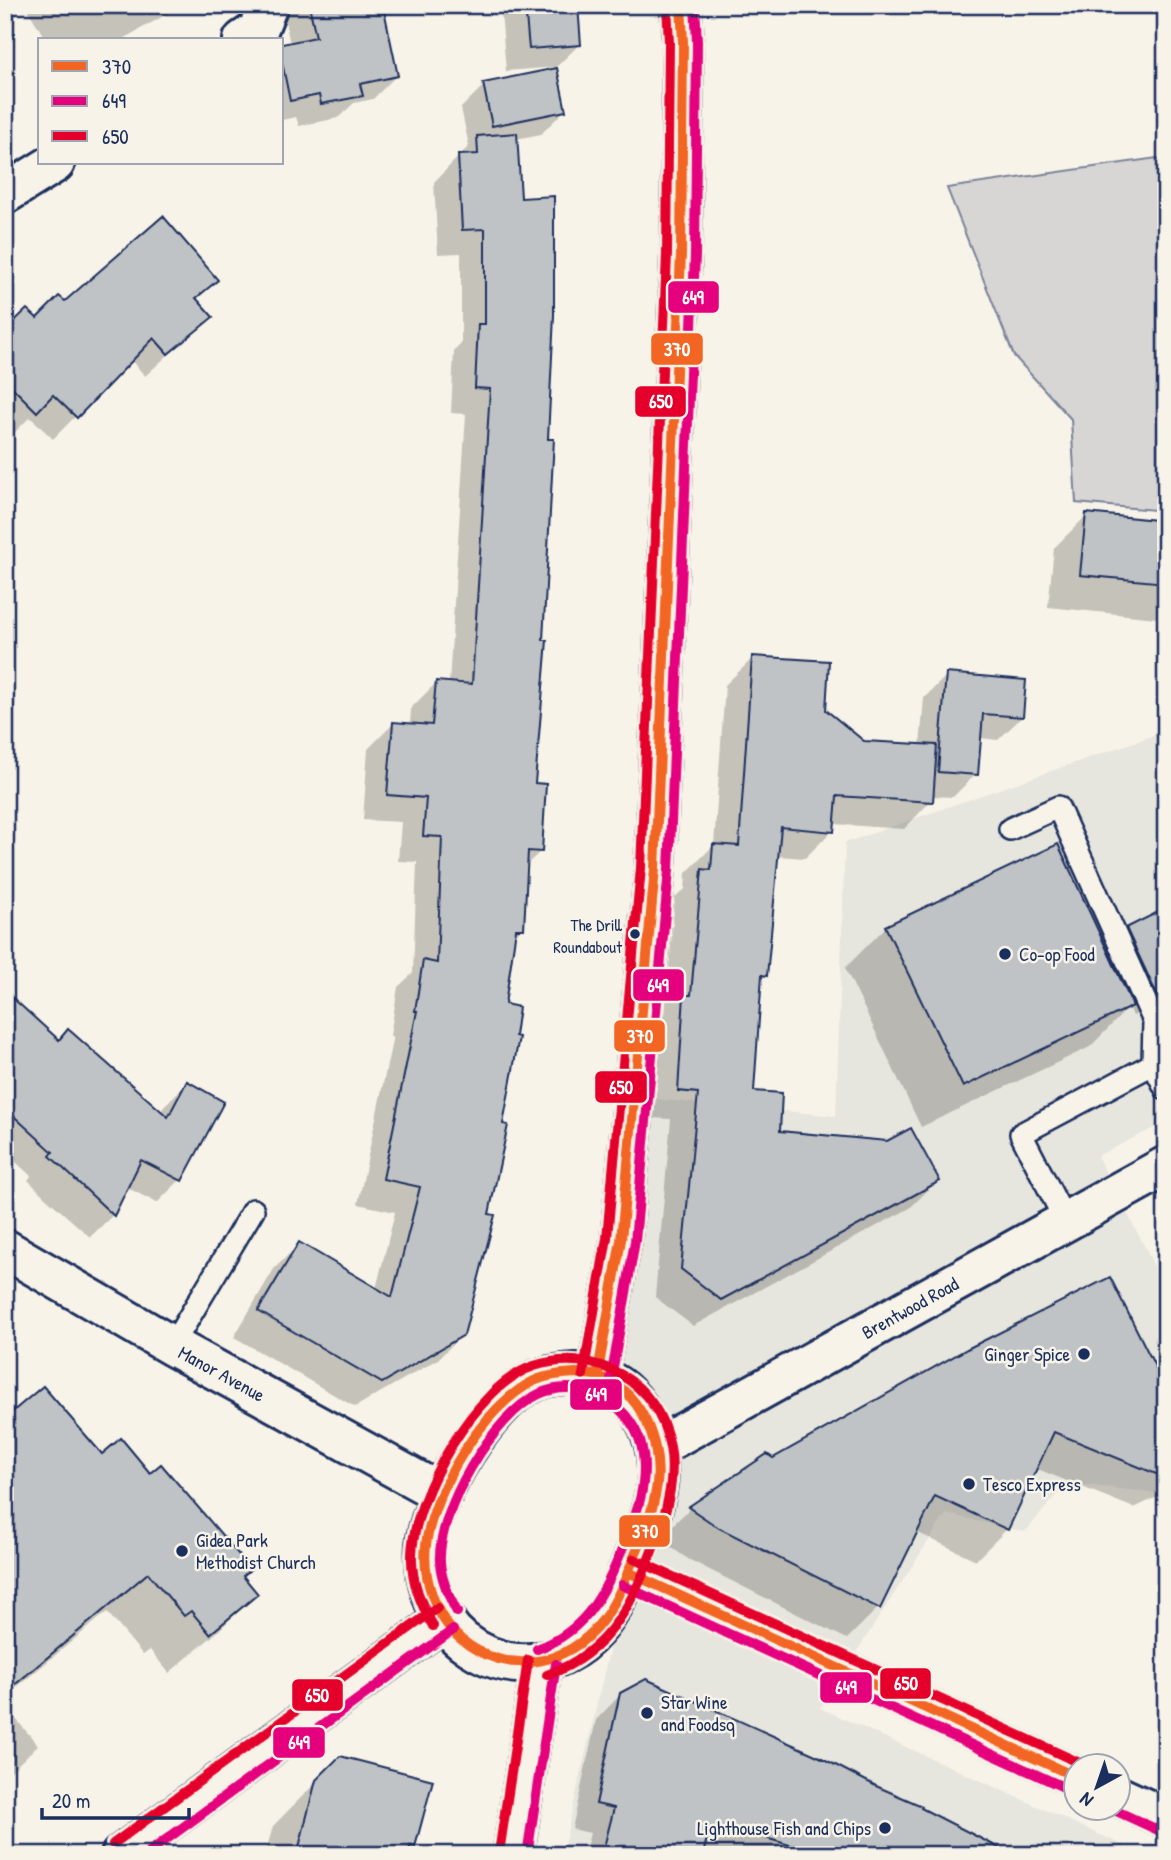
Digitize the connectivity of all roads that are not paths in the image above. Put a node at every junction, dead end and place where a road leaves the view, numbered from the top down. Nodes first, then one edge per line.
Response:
1 (268, 5) edge
2 (681, 5) edge
3 (246, 38) edge
4 (53, 164) edge
5 (5, 194) edge
6 (1010, 829) dead end
7 (1153, 1064) junction
8 (1166, 1089) edge
9 (1166, 1166) edge
10 (253, 1210) dead end
11 (1066, 1222) junction
12 (5, 1249) edge
13 (172, 1346) junction
14 (597, 1377) junction
15 (656, 1448) junction
16 (442, 1494) junction
17 (628, 1572) junction
18 (445, 1619) junction
19 (542, 1662) junction
20 (1062, 1771) edge
21 (1132, 1802) edge
22 (1166, 1818) edge
23 (121, 1855) edge
24 (513, 1855) edge

1 - 3 street
2 - 14 street
4 - 5 street
6 - 7 lane
7 - 8 lane
7 - 11 lane
9 - 11 street, Brentwood Road
10 - 13 lane
11 - 15 street, Brentwood Road
12 - 13 street, Manor Avenue
13 - 16 street, Manor Avenue
14 - 15 street
14 - 16 street
15 - 17 street
16 - 18 street
17 - 19 street
17 - 20 street
18 - 19 street
18 - 23 street
19 - 24 street
21 - 22 street

